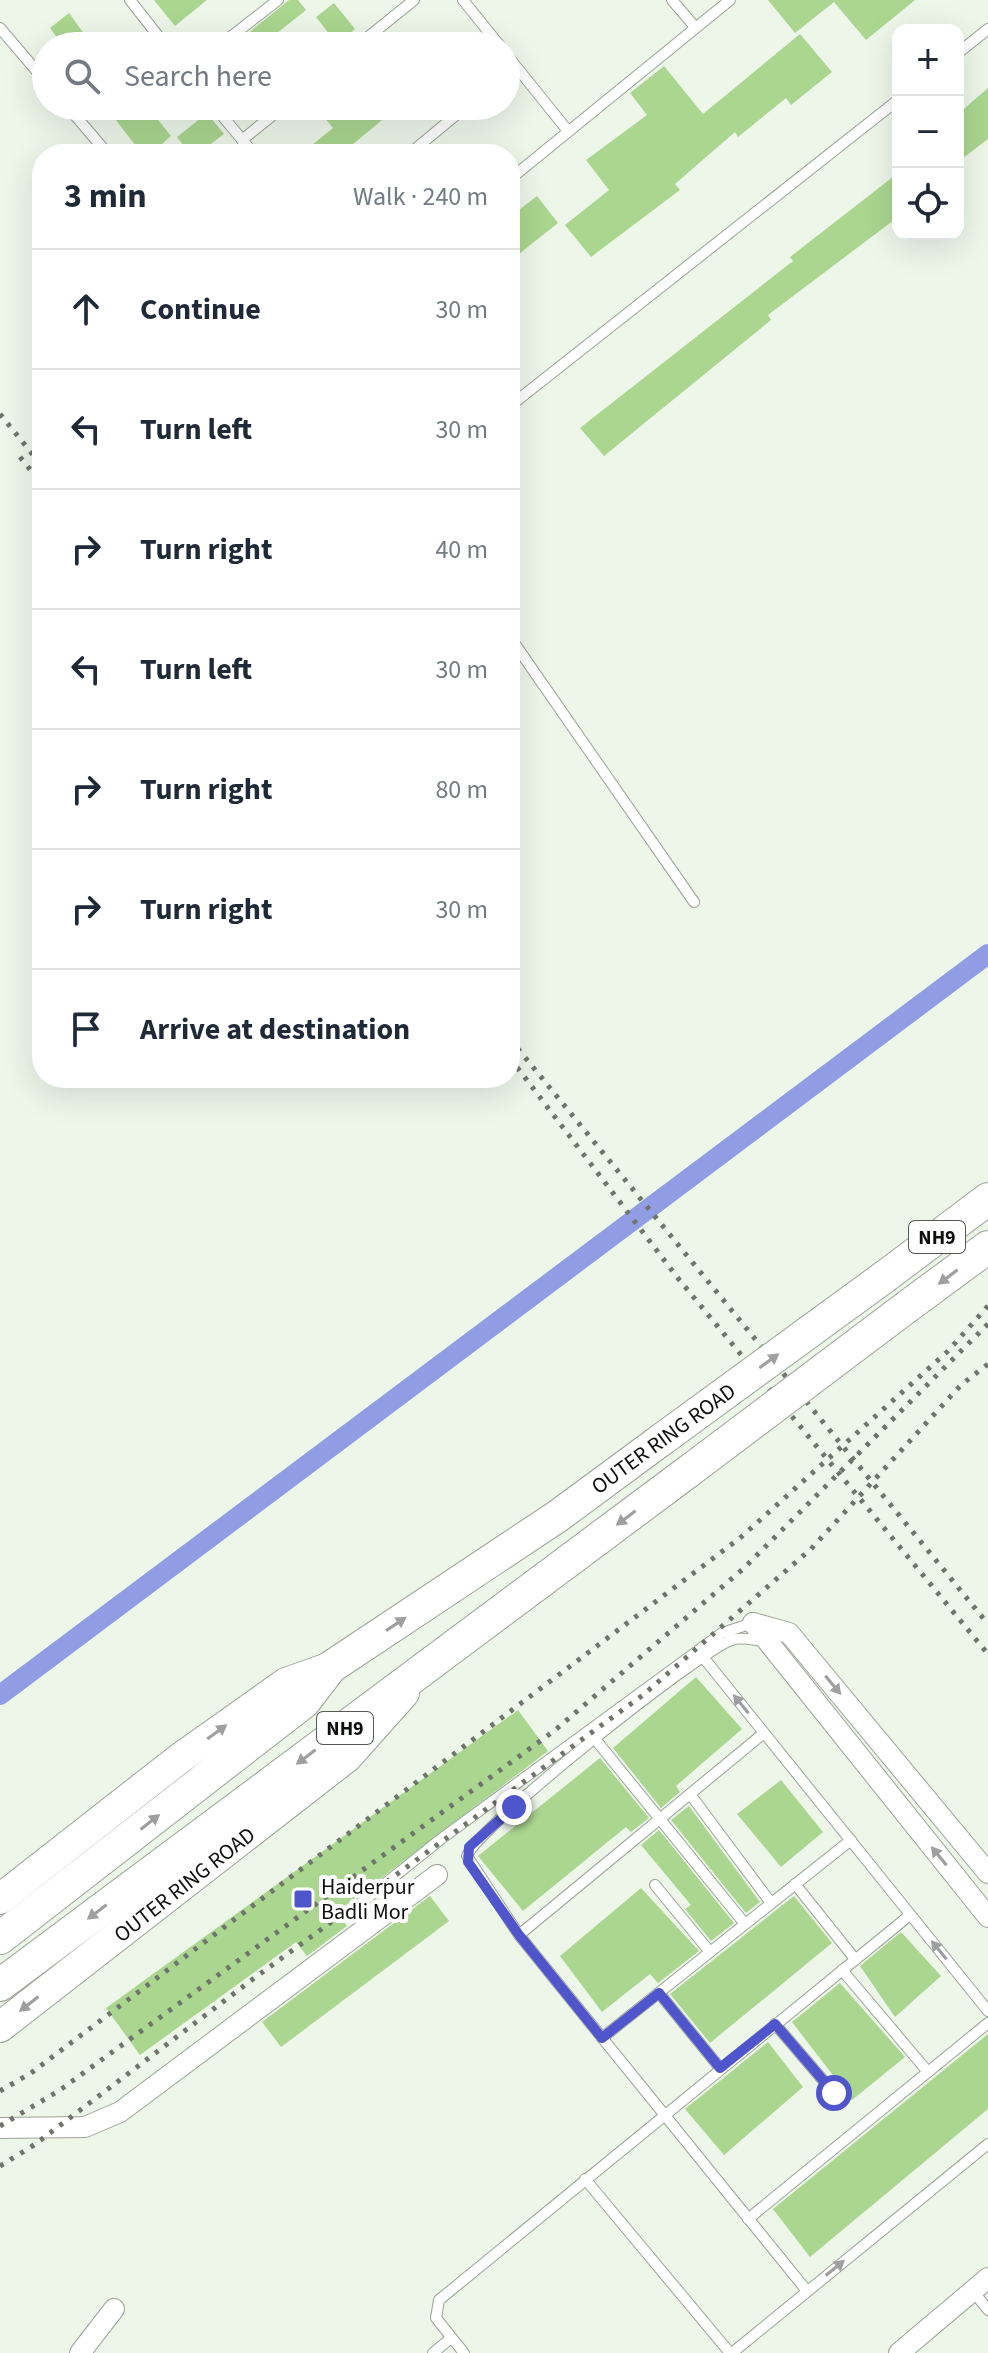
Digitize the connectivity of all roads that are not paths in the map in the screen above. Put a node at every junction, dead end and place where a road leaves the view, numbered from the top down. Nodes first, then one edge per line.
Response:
1 (130, 0) edge
2 (278, 0) edge
3 (414, 0) edge
4 (463, 0) edge
5 (672, 0) edge
6 (730, 0) edge
7 (695, 27) junction
8 (0, 28) edge
9 (988, 29) edge
10 (155, 32) edge
11 (237, 32) edge
12 (374, 32) edge
13 (489, 32) edge
14 (964, 48) edge
15 (32, 66) edge
16 (520, 71) edge
17 (892, 105) edge
18 (79, 120) edge
19 (226, 120) edge
20 (267, 120) edge
21 (450, 120) edge
22 (568, 131) junction
23 (242, 140) junction
24 (99, 144) edge
25 (245, 144) edge
26 (421, 144) edge
27 (520, 171) edge
28 (520, 398) edge
29 (520, 651) edge
30 (694, 902) dead end
31 (988, 1199) edge
32 (988, 1247) edge
33 (753, 1623) junction
34 (789, 1633) junction
35 (765, 1642) junction
36 (703, 1657) junction
37 (429, 1665) junction
38 (331, 1667) junction
39 (764, 1733) junction
40 (595, 1739) junction
41 (690, 1794) junction
42 (659, 1819) junction
43 (851, 1840) junction
44 (988, 1873) edge
45 (437, 1875) dead end
46 (795, 1884) junction
47 (655, 1885) dead end
48 (0, 1899) edge
49 (771, 1903) junction
50 (351, 1911) dead end
51 (910, 1915) junction
52 (988, 1917) edge
53 (745, 1924) junction
54 (519, 1935) junction
55 (0, 1938) edge
56 (710, 1952) junction
57 (855, 1959) junction
58 (842, 1970) junction
59 (0, 1985) edge
60 (659, 1993) junction
61 (988, 2011) edge
62 (988, 2023) edge
63 (775, 2024) junction
64 (0, 2027) edge
65 (602, 2038) junction
66 (720, 2068) junction
67 (928, 2072) junction
68 (834, 2093) dead end
69 (664, 2114) junction
70 (0, 2128) edge
71 (988, 2144) edge
72 (585, 2179) junction
73 (748, 2219) junction
74 (980, 2285) edge
75 (807, 2291) junction
76 (114, 2309) dead end
77 (988, 2310) edge
78 (451, 2338) junction
79 (80, 2353) edge
80 (433, 2353) edge
81 (464, 2353) edge
82 (731, 2353) edge
83 (899, 2353) edge

1 - 10 lane
2 - 11 lane
3 - 12 lane
4 - 13 lane
5 - 7 lane
6 - 7 lane
7 - 22 lane
8 - 15 lane
9 - 14 lane
16 - 22 lane
17 - 28 lane
18 - 24 lane
19 - 23 lane
20 - 23 lane
21 - 26 lane
22 - 27 lane
23 - 25 lane
29 - 30 lane
38 -> 31 highway, OUTER RING ROAD / NH9, bridge
32 -> 37 highway, OUTER RING ROAD / NH9, bridge
33 - 34 street
33 - 35 street
33 - 50 lane
34 - 35 lane
34 -> 44 street
35 - 36 lane
52 -> 35 street
39 -> 36 lane
36 - 40 lane
37 -> 59 highway, OUTER RING ROAD / NH9
37 -> 64 main road, OUTER RING ROAD
48 -> 38 main road, OUTER RING ROAD
55 -> 38 highway, OUTER RING ROAD
39 - 41 lane
39 - 43 lane
40 - 42 lane
40 - 54 lane
41 - 42 lane
41 - 49 lane
42 - 53 lane
42 - 54 lane
43 - 46 lane
43 - 51 lane
45 - 70 street
46 - 49 lane
46 - 57 lane
47 - 56 lane
49 - 53 lane
51 - 57 lane
61 -> 51 lane
53 - 56 lane
54 - 65 lane
56 - 60 lane
57 - 58 lane
58 - 63 lane
58 - 67 lane
60 - 65 lane
60 - 66 lane
62 - 67 lane
63 - 66 lane
63 - 68 lane
65 - 69 lane
66 - 69 lane
67 - 73 lane
69 - 72 lane
69 - 73 lane
75 -> 71 lane
72 - 78 lane
72 - 82 lane
73 - 75 lane
74 - 77 lane
74 - 83 street
75 - 82 lane
76 - 79 street
78 - 80 lane
78 - 81 lane

